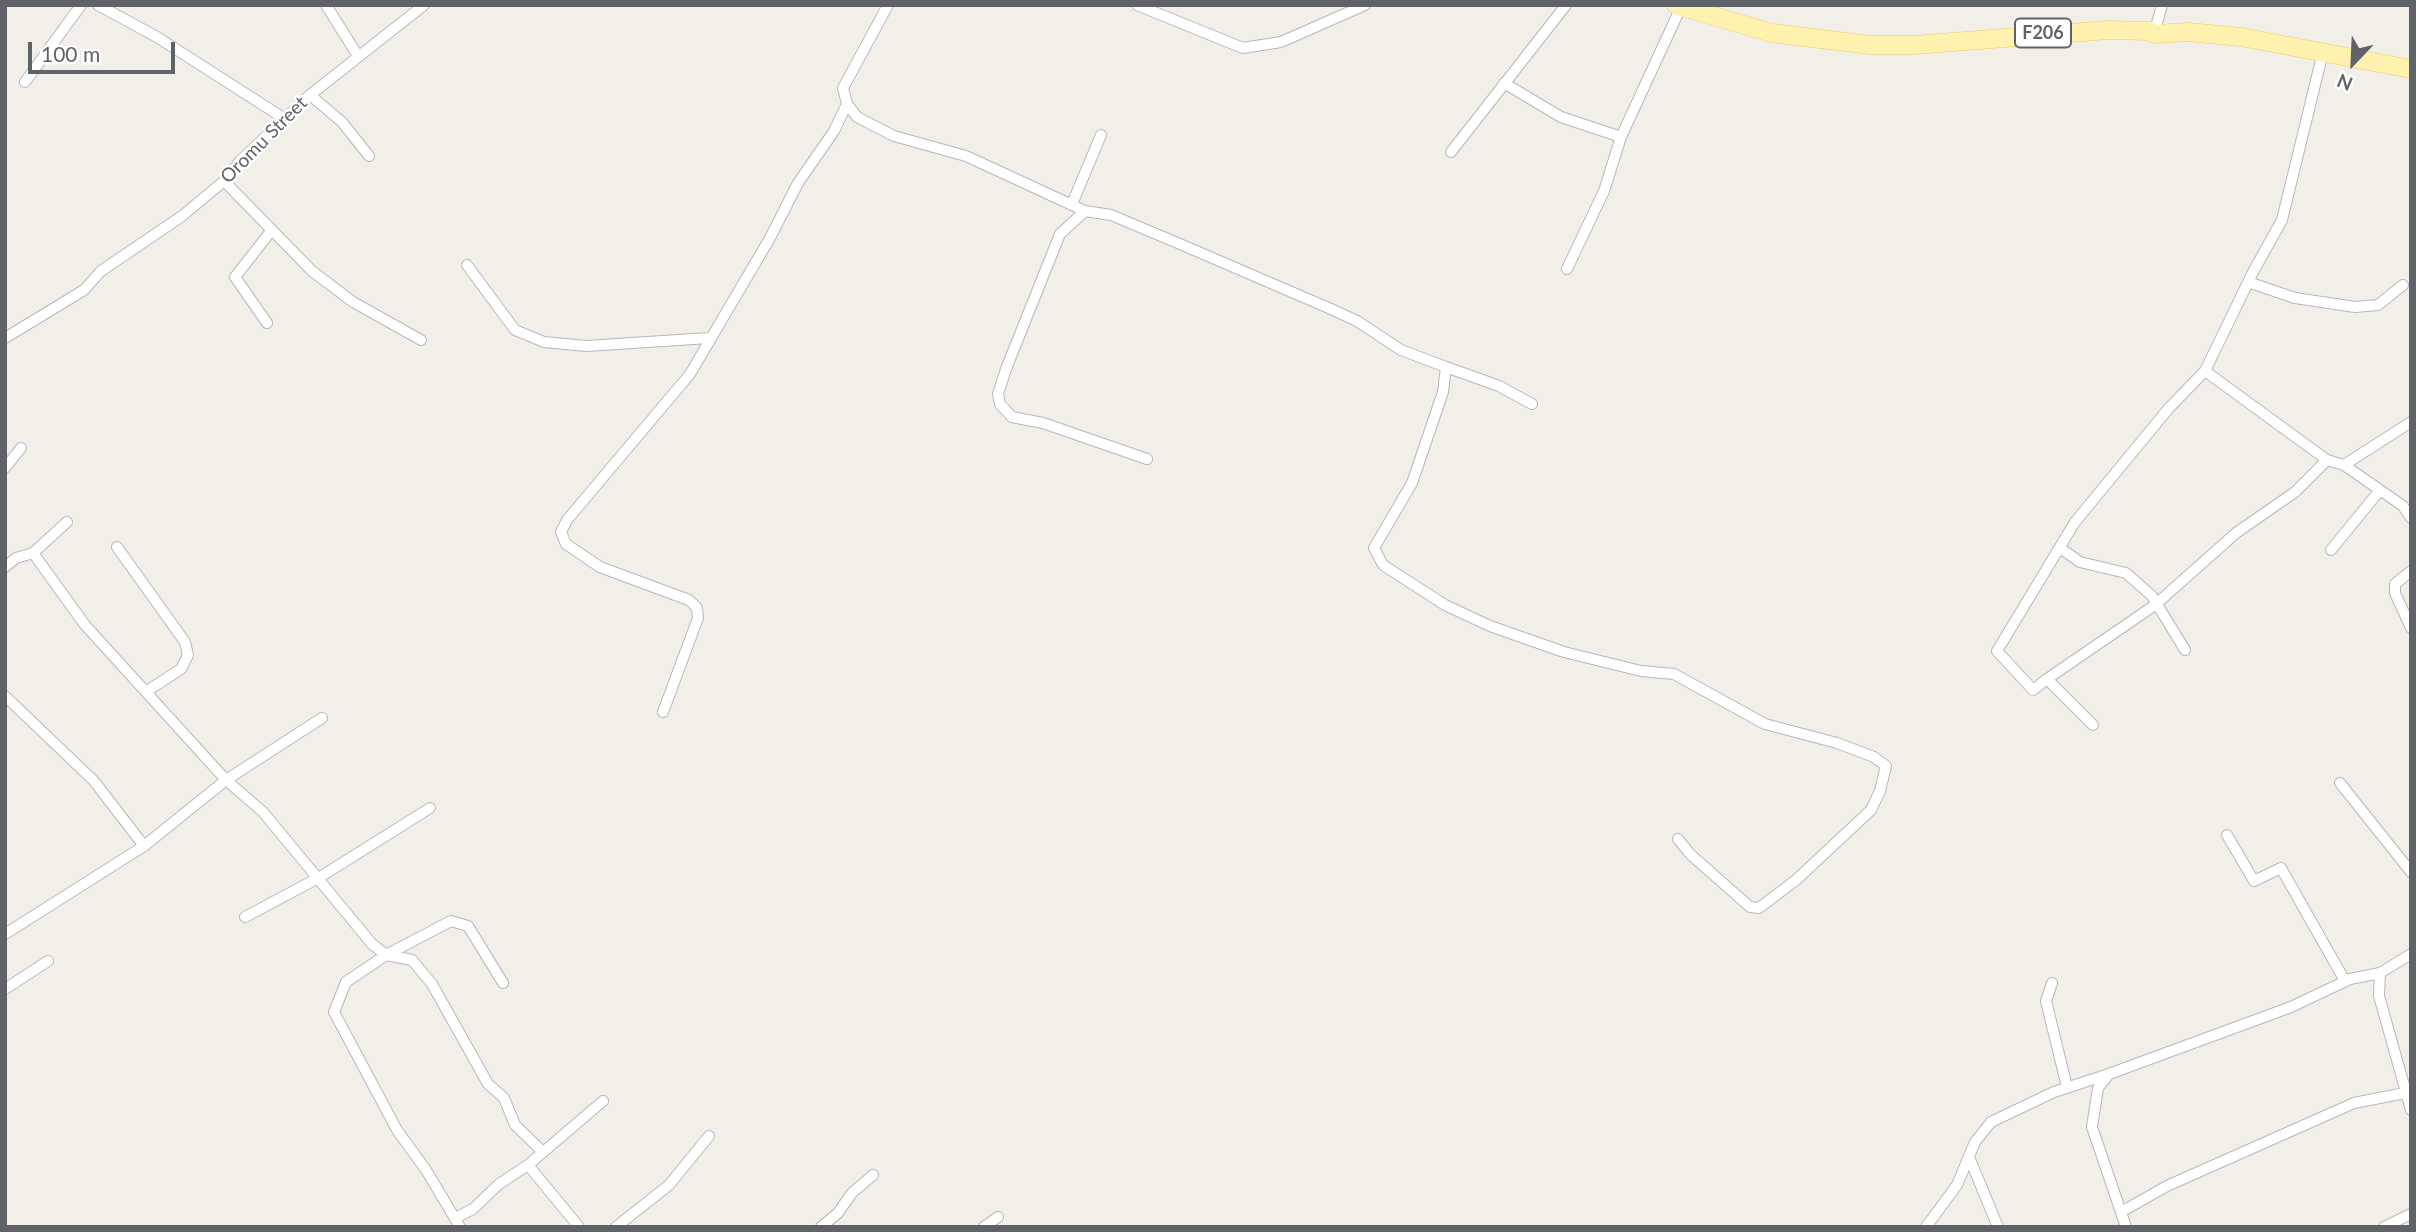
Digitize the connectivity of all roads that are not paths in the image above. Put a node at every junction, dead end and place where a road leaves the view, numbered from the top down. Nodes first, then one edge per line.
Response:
1 (81, 5) edge
2 (98, 5) edge
3 (326, 5) edge
4 (424, 5) edge
5 (888, 5) edge
6 (1137, 5) edge
7 (1364, 5) edge
8 (1566, 5) edge
9 (1679, 6) edge
10 (2160, 6) edge
11 (2154, 34) junction
12 (2323, 52) junction
13 (358, 56) junction
14 (2411, 69) edge
15 (25, 82) dead end
16 (1504, 83) junction
17 (310, 95) junction
18 (847, 104) junction
19 (285, 119) junction
20 (1101, 135) dead end
21 (1621, 137) junction
22 (1451, 152) dead end
23 (369, 156) dead end
24 (224, 181) junction
25 (1072, 204) junction
26 (1085, 211) junction
27 (271, 231) junction
28 (467, 265) dead end
29 (1567, 269) dead end
30 (2248, 282) junction
31 (2403, 285) dead end
32 (267, 323) dead end
33 (5, 338) edge
34 (709, 338) junction
35 (421, 340) dead end
36 (1446, 368) junction
37 (2205, 371) junction
38 (1532, 404) dead end
39 (2411, 422) edge
40 (21, 448) dead end
41 (1147, 459) dead end
42 (2327, 460) junction
43 (2344, 466) junction
44 (5, 468) edge
45 (2380, 490) junction
46 (2411, 518) edge
47 (67, 522) dead end
48 (117, 547) dead end
49 (2060, 548) junction
50 (2331, 550) dead end
51 (33, 552) junction
52 (5, 567) edge
53 (2411, 570) edge
54 (2155, 605) junction
55 (2411, 628) edge
56 (2185, 650) dead end
57 (2047, 679) junction
58 (147, 691) junction
59 (5, 696) edge
60 (663, 712) dead end
61 (322, 718) dead end
62 (2093, 725) dead end
63 (226, 779) junction
64 (2340, 783) dead end
65 (430, 808) dead end
66 (2227, 835) dead end
67 (1678, 839) dead end
68 (144, 846) junction
69 (2411, 872) edge
70 (320, 877) junction
71 (245, 917) dead end
72 (5, 934) edge
73 (2411, 954) edge
74 (386, 955) junction
75 (48, 961) dead end
76 (2380, 973) junction
77 (2345, 981) junction
78 (2052, 983) dead end
79 (503, 984) dead end
80 (5, 989) edge
81 (2109, 1074) junction
82 (2067, 1087) junction
83 (2405, 1093) junction
84 (603, 1101) dead end
85 (2411, 1110) edge
86 (709, 1136) dead end
87 (542, 1151) junction
88 (1969, 1157) junction
89 (528, 1166) junction
90 (873, 1175) dead end
91 (2121, 1212) junction
92 (2411, 1214) edge
93 (998, 1216) dead end
94 (458, 1223) edge
95 (579, 1227) edge
96 (616, 1227) edge
97 (821, 1227) edge
98 (984, 1227) edge
99 (1926, 1227) edge
100 (1998, 1227) edge
101 (2126, 1227) edge
102 (2384, 1227) edge

1 - 15 street
2 - 19 street
3 - 13 street
4 - 13 street, Oromu Street
5 - 18 street
6 - 7 street
8 - 16 street
9 - 11 main road, F206
9 - 21 street
10 - 11 street
11 - 12 main road, F206
12 - 14 main road, F206
12 - 30 street
13 - 17 street, Oromu Street
16 - 21 street
16 - 22 street
17 - 19 street, Oromu Street
17 - 23 street
18 - 25 street
18 - 34 street
19 - 24 street, Oromu Street
20 - 25 street
21 - 29 street
24 - 27 street
24 - 33 street, Oromu Street
25 - 26 street
26 - 36 street
26 - 41 street
27 - 32 street
27 - 35 street
28 - 34 street
30 - 31 street
30 - 37 street
34 - 60 street
36 - 38 street
36 - 67 street
37 - 42 street
37 - 49 street
39 - 43 street
40 - 44 street
42 - 43 street
42 - 54 street
43 - 45 street
45 - 46 street
45 - 50 street
47 - 51 street
48 - 58 street
49 - 54 street
49 - 57 street
51 - 52 street
51 - 58 street
53 - 55 street
54 - 56 street
54 - 57 street
57 - 62 street
58 - 63 street
59 - 68 street
61 - 63 street
63 - 68 street
63 - 70 street
64 - 69 street
65 - 70 street
66 - 77 street
68 - 72 street
70 - 71 street
70 - 74 street
73 - 76 street
74 - 79 street
74 - 87 street
74 - 94 street
75 - 80 street
76 - 77 street
76 - 83 street
77 - 81 street
78 - 82 street
81 - 82 street
81 - 91 street
82 - 88 street
83 - 85 street
83 - 91 street
84 - 87 street
86 - 96 street
87 - 89 street
88 - 99 street
88 - 100 street
89 - 94 street
89 - 95 street
90 - 97 street
91 - 101 street
92 - 102 street
93 - 98 street

